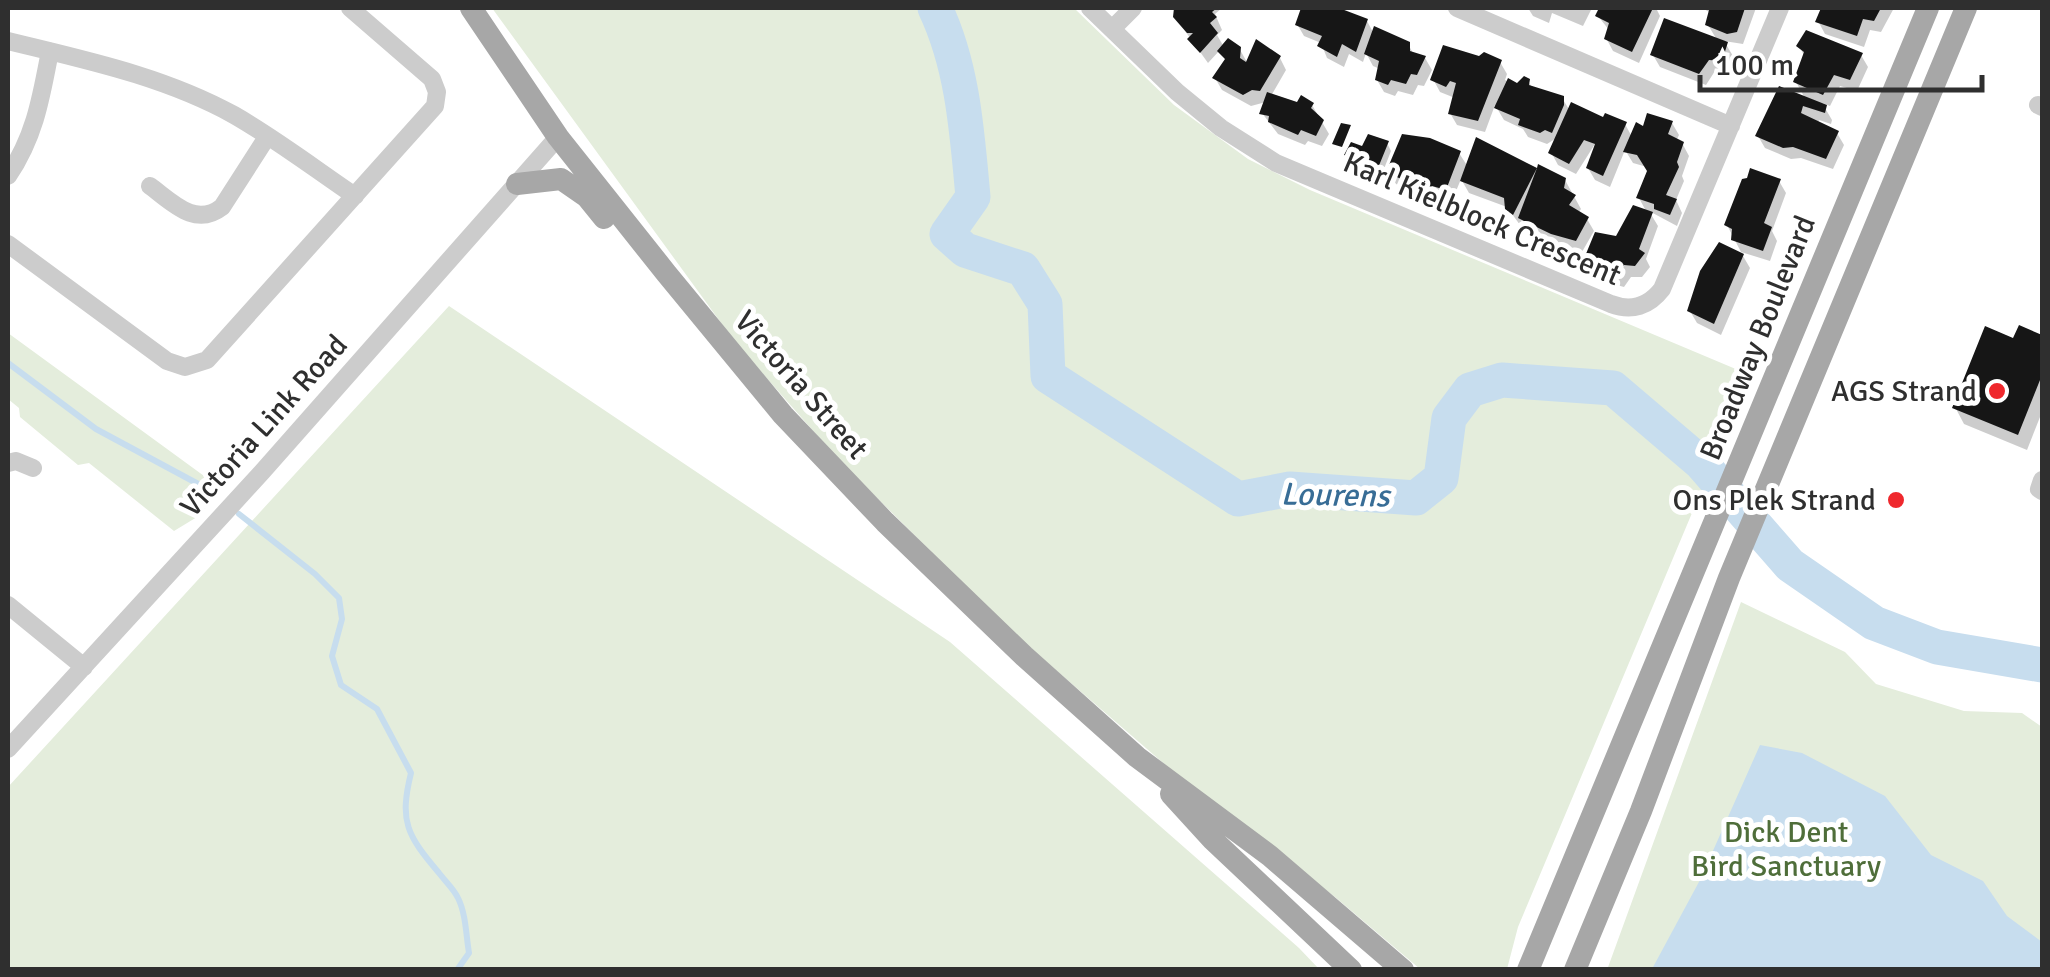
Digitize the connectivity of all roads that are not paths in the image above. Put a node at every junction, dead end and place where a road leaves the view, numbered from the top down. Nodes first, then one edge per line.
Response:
1 (350, 8) edge
2 (471, 8) edge
3 (1090, 8) edge
4 (1133, 8) edge
5 (1457, 8) edge
6 (1780, 8) edge
7 (1928, 8) edge
8 (1966, 8) edge
9 (1112, 29) junction
10 (8, 41) edge
11 (50, 51) junction
12 (1730, 126) junction
13 (558, 137) junction
14 (267, 138) junction
15 (8, 176) edge
16 (517, 184) junction
17 (150, 186) dead end
18 (356, 196) junction
19 (8, 244) edge
20 (666, 272) junction
21 (8, 462) edge
22 (33, 468) dead end
23 (8, 604) edge
24 (84, 667) junction
25 (8, 749) edge
26 (1137, 756) junction
27 (1350, 970) edge
28 (1404, 970) edge
29 (1528, 970) edge
30 (1575, 970) edge

1 - 18 street
2 - 13 main road, Victoria Street
3 - 9 street, Karl Kielblock Crescent
4 - 9 street
5 - 12 street
6 - 12 street, Karl Kielblock Crescent
7 - 29 main road, Broadway Boulevard
8 - 30 main road
9 - 12 street, Karl Kielblock Crescent
10 - 11 street
11 - 14 street
11 - 15 street
13 - 16 street, Victoria Link Road
13 - 20 main road, Victoria Street
14 - 17 street
14 - 18 street
16 - 20 main road
16 - 24 street, Victoria Link Road
18 - 19 street
20 - 26 main road, Victoria Street
21 - 22 street
23 - 24 street
24 - 25 street, Victoria Link Road
26 - 27 main road, Victoria Street
26 - 28 main road, Victoria Street

